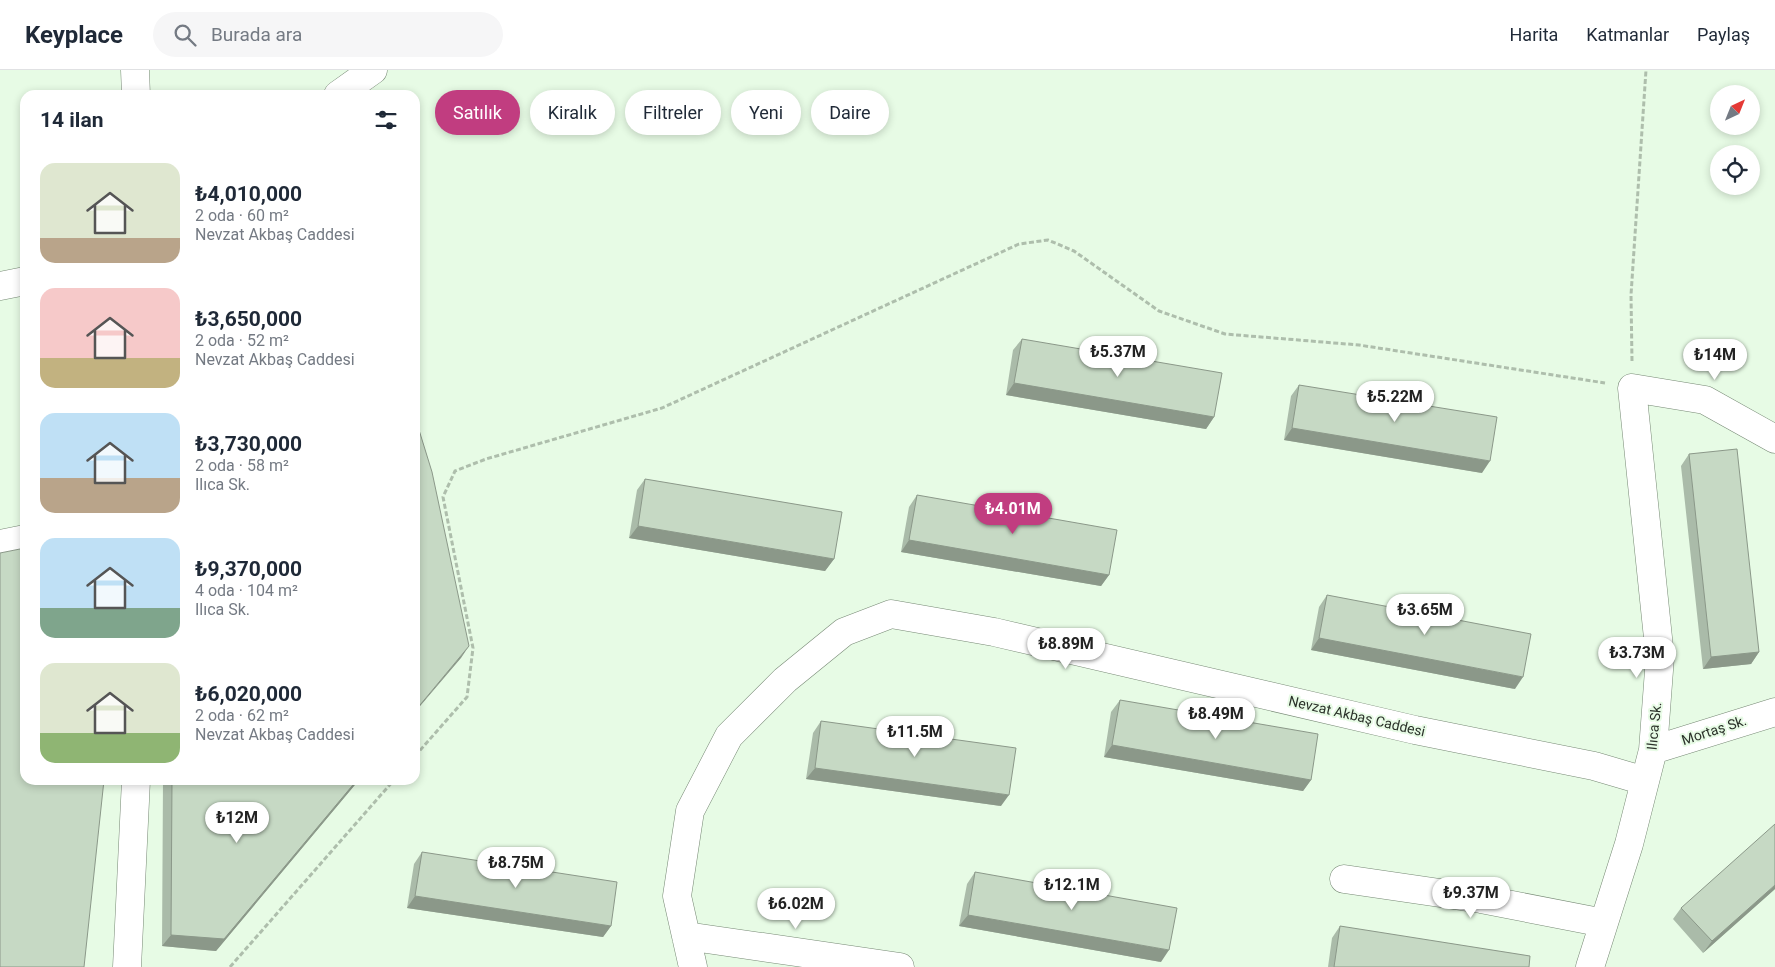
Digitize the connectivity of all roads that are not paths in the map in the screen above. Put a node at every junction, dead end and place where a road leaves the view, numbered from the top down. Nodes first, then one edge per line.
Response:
1 (135, 70) edge
2 (373, 70) edge
3 (136, 90) edge
4 (345, 90) edge
5 (20, 282) edge
6 (0, 286) edge
7 (1775, 439) edge
8 (20, 540) edge
9 (0, 544) edge
10 (1775, 712) edge
11 (1653, 750) junction
12 (1645, 781) junction
13 (136, 785) edge
14 (1344, 879) dead end
15 (1604, 923) junction
16 (686, 936) junction
17 (127, 967) edge
18 (693, 967) edge
19 (900, 967) edge
20 (1590, 967) edge

1 - 3 street
2 - 4 street
5 - 6 street
7 - 11 street, Ilıca Sk.
8 - 9 street
10 - 11 street, Mortaş Sk.
11 - 12 street, Ilıca Sk.
12 - 15 street, Ilıca Sk.
12 - 16 street, Nevzat Akbaş Caddesi
13 - 17 street
14 - 15 street
15 - 20 street, Ilıca Sk.
16 - 18 street, Nevzat Akbaş Caddesi
16 - 19 street

